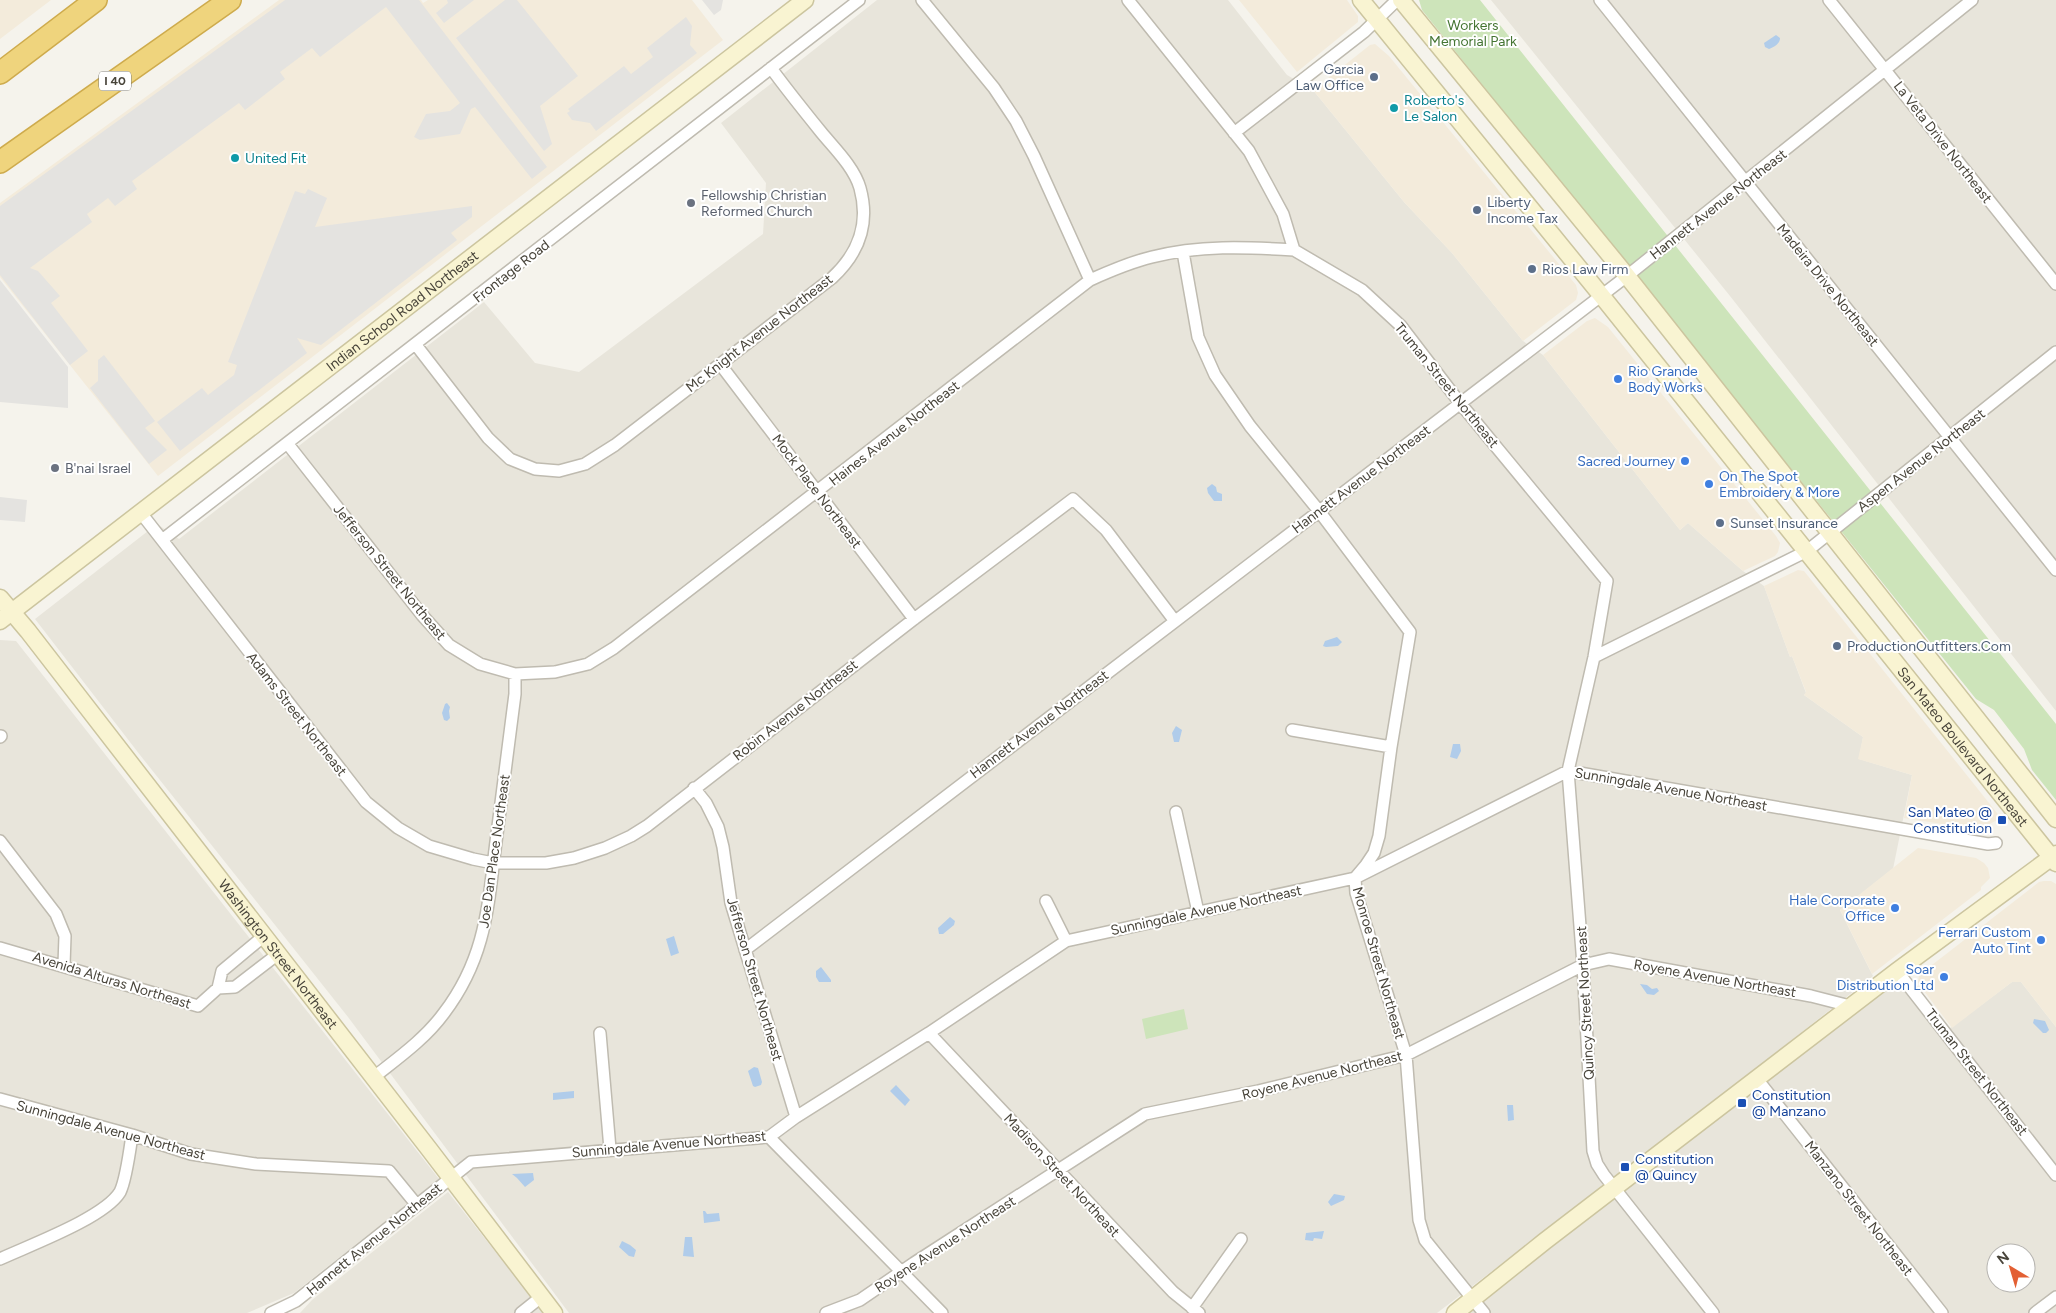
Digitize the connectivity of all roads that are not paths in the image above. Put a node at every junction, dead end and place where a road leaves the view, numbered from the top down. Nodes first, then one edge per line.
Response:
1 (96, 0) edge
2 (230, 0) edge
3 (805, 0) edge
4 (859, 0) edge
5 (922, 0) edge
6 (1128, 0) edge
7 (1361, 0) edge
8 (1399, 0) edge
9 (1600, 0) edge
10 (1830, 0) edge
11 (1972, 0) edge
12 (1377, 20) junction
13 (771, 68) junction
14 (1886, 69) junction
15 (0, 73) edge
16 (1234, 133) junction
17 (0, 162) edge
18 (1746, 182) junction
19 (1294, 250) junction
20 (1184, 252) junction
21 (1627, 276) junction
22 (1090, 280) junction
23 (2056, 284) edge
24 (1601, 295) junction
25 (416, 345) junction
26 (2056, 352) edge
27 (720, 364) junction
28 (1460, 403) junction
29 (1951, 437) junction
30 (287, 442) junction
31 (818, 492) junction
32 (1319, 511) junction
33 (141, 513) junction
34 (1830, 532) junction
35 (162, 540) junction
36 (1807, 551) junction
37 (2056, 570) edge
38 (0, 598) edge
39 (6, 617) edge
40 (914, 619) junction
41 (1174, 620) junction
42 (1594, 657) junction
43 (515, 674) junction
44 (1292, 730) dead end
45 (1391, 747) junction
46 (1568, 771) junction
47 (694, 788) junction
48 (1176, 812) dead end
49 (2056, 819) edge
50 (0, 841) edge
51 (1996, 843) dead end
52 (2054, 858) edge
53 (493, 863) junction
54 (1355, 878) junction
55 (1046, 901) dead end
56 (1198, 912) junction
57 (264, 936) junction
58 (1066, 941) junction
59 (0, 948) edge
60 (745, 950) junction
61 (278, 954) junction
62 (64, 965) junction
63 (1583, 965) junction
64 (228, 966) junction
65 (1897, 971) junction
66 (241, 982) junction
67 (218, 988) junction
68 (1850, 1006) junction
69 (600, 1033) dead end
70 (929, 1033) junction
71 (1406, 1055) junction
72 (374, 1077) junction
73 (1757, 1079) junction
74 (0, 1099) edge
75 (796, 1117) junction
76 (132, 1135) junction
77 (770, 1137) junction
78 (610, 1149) junction
79 (1056, 1170) junction
80 (2056, 1174) edge
81 (451, 1178) junction
82 (1614, 1188) junction
83 (416, 1204) junction
84 (1241, 1239) dead end
85 (0, 1258) edge
86 (901, 1272) junction
87 (541, 1297) junction
88 (2056, 1297) edge
89 (1473, 1299) junction
90 (296, 1302) junction
91 (1195, 1310) edge
92 (270, 1313) edge
93 (286, 1313) edge
94 (521, 1313) edge
95 (554, 1313) edge
96 (826, 1313) edge
97 (942, 1313) edge
98 (1455, 1313) edge
99 (1484, 1313) edge
100 (1713, 1313) edge
101 (1942, 1313) edge
102 (2035, 1313) edge

1 - 15 highway
2 - 17 highway, I 40
3 - 33 street, Indian School Road Northeast
4 - 13 street, Frontage Road
5 - 22 street
6 - 16 street
7 - 12 street, San Mateo Boulevard Northeast
8 - 12 street
8 - 21 street, San Mateo Boulevard Northeast
9 - 18 street, Madeira Drive Northeast
10 - 14 street, La Veta Drive Northeast
11 - 14 street, Hannett Avenue Northeast
12 - 16 street
12 - 24 street, San Mateo Boulevard Northeast
13 - 25 street, Frontage Road
13 - 27 street, Mc Knight Avenue Northeast
14 - 18 street, Hannett Avenue Northeast
14 - 23 street, La Veta Drive Northeast
16 - 19 street
18 - 21 street, Hannett Avenue Northeast
18 - 29 street, Madeira Drive Northeast
19 - 20 street, Haines Avenue Northeast
19 - 28 street, Truman Street Northeast
20 - 22 street, Haines Avenue Northeast
20 - 32 street
21 - 24 street, Hannett Avenue Northeast
21 - 34 street, San Mateo Boulevard Northeast
22 - 31 street, Haines Avenue Northeast
24 - 28 street, Hannett Avenue Northeast
24 - 36 street, San Mateo Boulevard Northeast
25 - 27 street, Mc Knight Avenue Northeast
25 - 30 street, Frontage Road
26 - 29 street, Aspen Avenue Northeast
27 - 31 street, Mock Place Northeast
28 - 32 street, Hannett Avenue Northeast
28 - 42 street, Truman Street Northeast
29 - 34 street, Aspen Avenue Northeast
29 - 37 street, Madeira Drive Northeast
30 - 35 street, Frontage Road
30 - 43 street, Jefferson Street Northeast
31 - 40 street, Mock Place Northeast
31 - 43 street, Haines Avenue Northeast
32 - 41 street, Hannett Avenue Northeast
32 - 45 street, Monroe Street Northeast
33 - 35 street, Adams Street Northeast
33 - 39 street, Indian School Road Northeast
34 - 36 street, Aspen Avenue Northeast
34 - 49 street, San Mateo Boulevard Northeast
35 - 53 street, Adams Street Northeast
36 - 42 street, Aspen Avenue Northeast
36 - 52 street, San Mateo Boulevard Northeast
38 - 39 street, Washington Street Northeast
39 - 57 street, Washington Street Northeast
40 - 41 street, Robin Avenue Northeast
40 - 47 street, Robin Avenue Northeast
41 - 60 street, Hannett Avenue Northeast
42 - 46 street, Quincy Street Northeast
43 - 53 street, Joe Dan Place Northeast
44 - 45 street
45 - 54 street, Monroe Street Northeast
46 - 51 street, Sunningdale Avenue Northeast
46 - 54 street, Sunningdale Avenue Northeast
46 - 63 street, Quincy Street Northeast
47 - 53 street, Robin Avenue Northeast
47 - 60 street, Jefferson Street Northeast
48 - 56 street
50 - 62 street
52 - 65 street
53 - 72 street, Joe Dan Place Northeast
54 - 56 street, Sunningdale Avenue Northeast
54 - 71 street, Monroe Street Northeast
55 - 58 street
56 - 58 street, Sunningdale Avenue Northeast
57 - 61 street, Washington Street Northeast
57 - 64 street, Avenida Alturas Northeast
58 - 70 street, Sunningdale Avenue Northeast
59 - 62 street, Avenida Alturas Northeast
60 - 75 street, Jefferson Street Northeast
61 - 66 street, Avenida Alturas Northeast
61 - 72 street, Washington Street Northeast
62 - 67 street, Avenida Alturas Northeast
63 - 68 street, Royene Avenue Northeast
63 - 71 street, Royene Avenue Northeast
63 - 82 street, Quincy Street Northeast
64 - 66 street
64 - 67 street, Avenida Alturas Northeast
65 - 68 street
65 - 80 street, Truman Street Northeast
66 - 67 street, Avenida Alturas Northeast
68 - 73 street
69 - 78 street
70 - 75 street, Sunningdale Avenue Northeast
70 - 79 street, Madison Street Northeast
71 - 79 street, Royene Avenue Northeast
71 - 89 street, Monroe Street Northeast
72 - 81 street, Washington Street Northeast
73 - 82 street
73 - 101 street, Manzano Street Northeast
74 - 76 street, Sunningdale Avenue Northeast
75 - 77 street, Sunningdale Avenue Northeast
76 - 83 street, Sunningdale Avenue Northeast
76 - 85 street
77 - 78 street, Sunningdale Avenue Northeast
77 - 86 street
78 - 81 street, Sunningdale Avenue Northeast
79 - 86 street, Royene Avenue Northeast
79 - 91 street, Madison Street Northeast
81 - 83 street, Hannett Avenue Northeast
81 - 87 street, Washington Street Northeast
82 - 89 street
82 - 100 street, Quincy Street Northeast
83 - 90 street, Hannett Avenue Northeast
84 - 91 street
86 - 96 street, Royene Avenue Northeast
86 - 97 street
87 - 94 street
87 - 95 street, Washington Street Northeast
88 - 102 street
89 - 98 street
89 - 99 street, Monroe Street Northeast
90 - 92 street, Hannett Avenue Northeast
90 - 93 street

